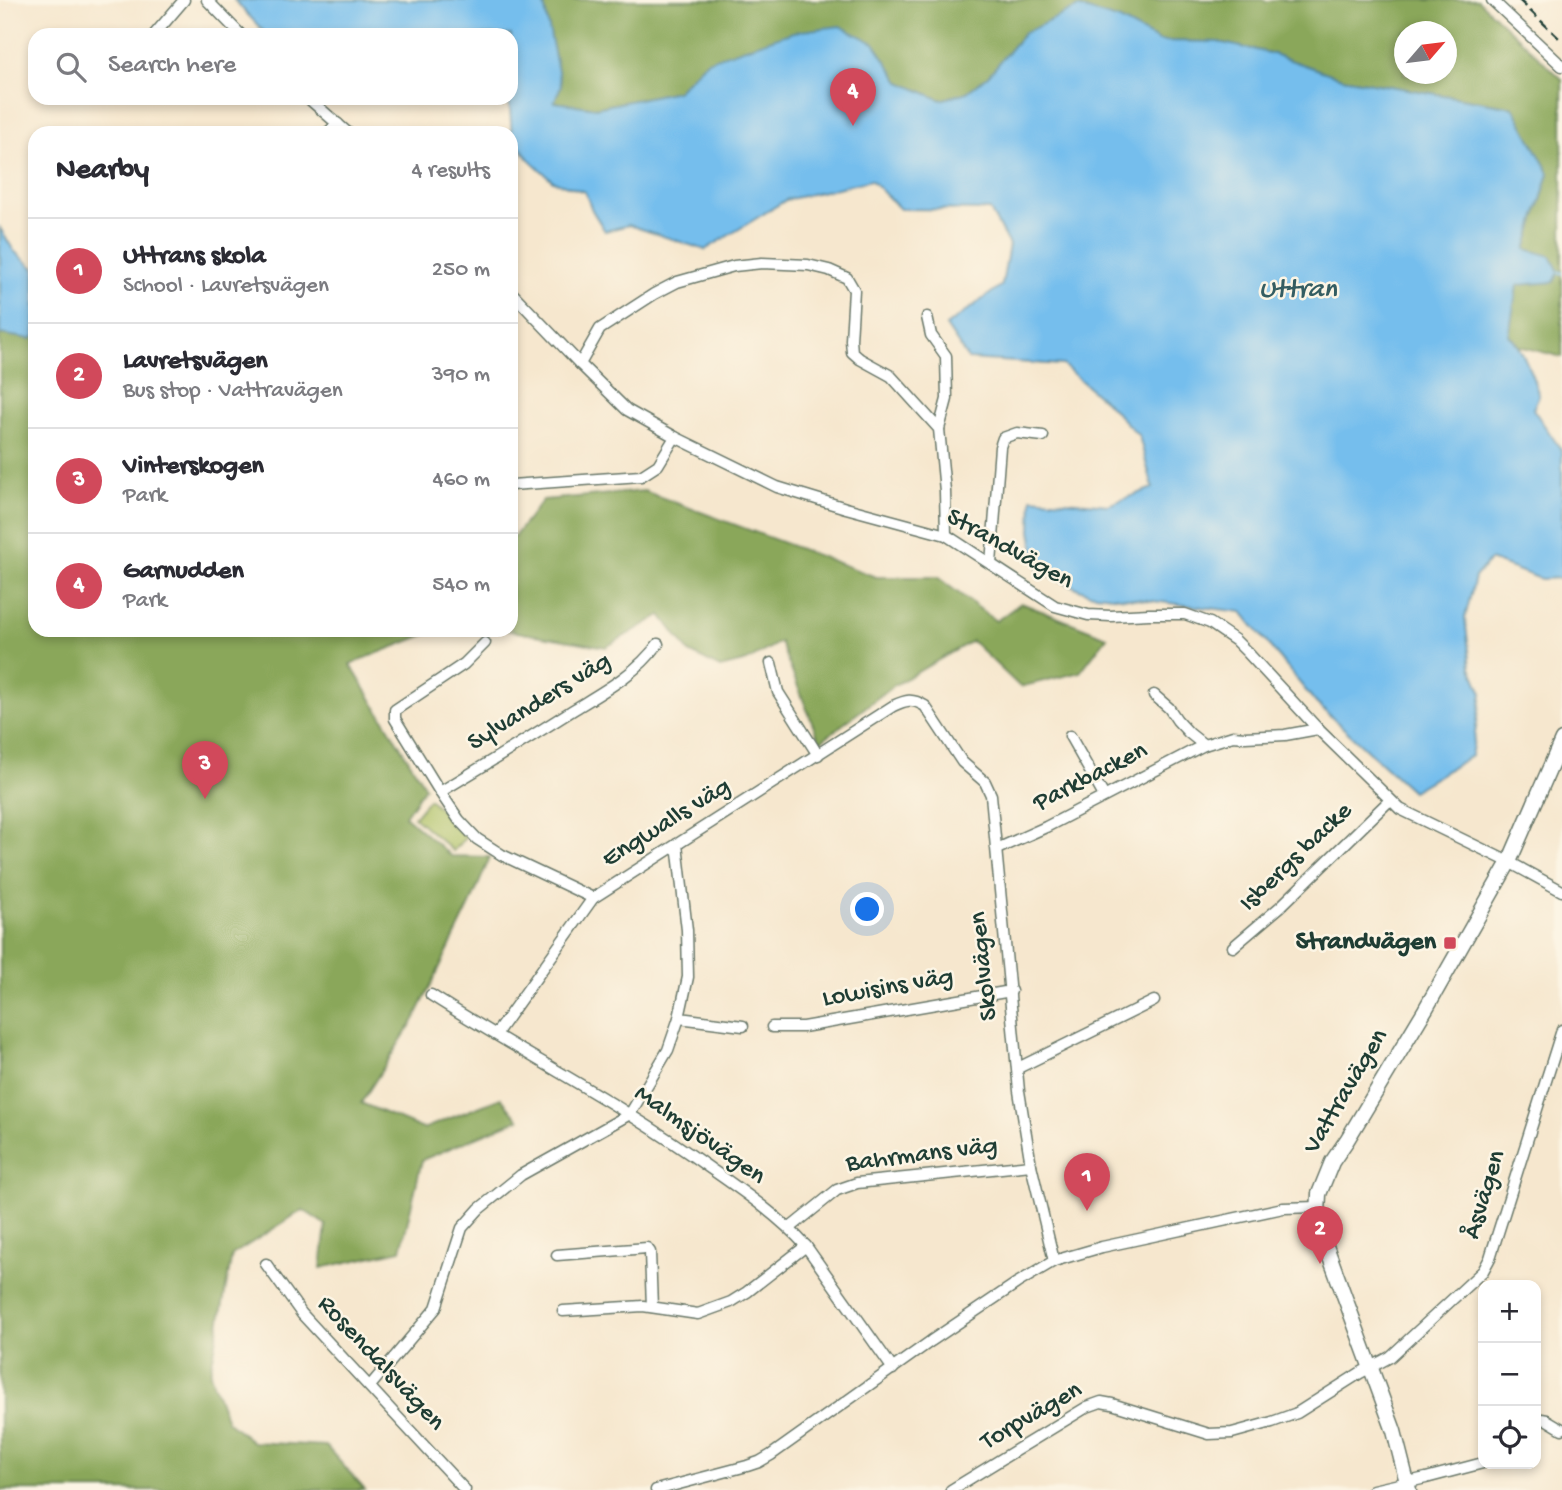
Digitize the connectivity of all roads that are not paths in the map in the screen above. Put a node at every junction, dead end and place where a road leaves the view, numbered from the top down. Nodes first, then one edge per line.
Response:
1 (184, 0) edge
2 (207, 0) edge
3 (1492, 0) edge
4 (160, 28) edge
5 (234, 28) edge
6 (1562, 66) edge
7 (316, 105) edge
8 (338, 124) joint
9 (336, 126) edge
10 (518, 299) edge
11 (927, 317) dead end
12 (580, 364) junction
13 (939, 429) junction
14 (1043, 436) dead end
15 (675, 437) junction
16 (518, 485) edge
17 (946, 535) junction
18 (991, 564) junction
19 (485, 643) dead end
20 (657, 644) dead end
21 (771, 663) dead end
22 (1154, 695) dead end
23 (907, 700) joint
24 (1318, 729) junction
25 (1070, 736) dead end
26 (1562, 740) edge
27 (1204, 745) junction
28 (818, 755) junction
29 (440, 792) junction
30 (1104, 796) junction
31 (1390, 800) junction
32 (677, 844) junction
33 (997, 849) junction
34 (1509, 862) junction
35 (1562, 891) edge
36 (593, 898) junction
37 (1234, 947) dead end
38 (1011, 991) junction
39 (430, 995) dead end
40 (1154, 1001) dead end
41 (679, 1018) junction
42 (743, 1026) dead end
43 (772, 1027) dead end
44 (1562, 1030) edge
45 (496, 1034) junction
46 (1018, 1068) junction
47 (630, 1114) junction
48 (1031, 1165) junction
49 (1318, 1207) junction
50 (790, 1228) junction
51 (806, 1246) junction
52 (557, 1255) dead end
53 (1054, 1261) junction
54 (266, 1264) dead end
55 (652, 1307) junction
56 (563, 1311) dead end
57 (1371, 1367) junction
58 (892, 1369) junction
59 (370, 1386) junction
60 (1541, 1419) edge
61 (1562, 1429) edge
62 (1478, 1464) edge
63 (1409, 1486) edge
64 (963, 1487) edge
65 (465, 1490) edge
66 (656, 1490) edge
67 (951, 1490) edge
68 (1373, 1490) edge

1 - 4 street
2 - 5 street
3 - 6 street
7 - 8 street
8 - 9 street
10 - 12 street, Strandvägen
11 - 13 street
12 - 13 street
12 - 15 street, Strandvägen
13 - 17 street
14 - 18 street
15 - 16 street
15 - 17 street, Strandvägen
17 - 18 street, Strandvägen
18 - 24 street, Strandvägen
19 - 29 street
20 - 29 street, Sylvanders väg
21 - 28 street
22 - 27 street
23 - 28 street, Engwalls väg
23 - 33 street, Skolvägen
24 - 27 street, Parkbacken
24 - 31 street, Strandvägen
25 - 30 street
26 - 34 street, Vattravägen
27 - 30 street, Parkbacken
28 - 32 street, Engwalls väg
29 - 36 street
30 - 33 street, Parkbacken
31 - 34 street, Strandvägen
31 - 37 street, Isbergs backe
32 - 36 street, Engwalls väg
32 - 41 street
33 - 38 street, Skolvägen
34 - 35 street
34 - 49 street, Vattravägen
36 - 45 street, Engwalls väg
38 - 43 street, Lowisins väg
38 - 46 street, Skolvägen
39 - 45 street, Malmsjövägen
40 - 46 street
41 - 42 street
41 - 47 street
44 - 57 street, Åsvägen
45 - 47 street, Malmsjövägen
46 - 48 street, Skolvägen
47 - 50 street, Malmsjövägen
47 - 59 street
48 - 50 street, Bahrmans väg
48 - 53 street, Skolvägen
49 - 53 street
49 - 57 street, Vattravägen
50 - 51 street, Malmsjövägen
51 - 55 street
51 - 58 street, Malmsjövägen
52 - 55 street
53 - 58 street
54 - 59 street, Rosendalsvägen
55 - 56 street
57 - 63 street, Vattravägen
57 - 64 street, Torpvägen
58 - 66 street
59 - 65 street, Rosendalsvägen
60 - 61 street
62 - 63 street
63 - 68 street
64 - 67 street, Torpvägen

